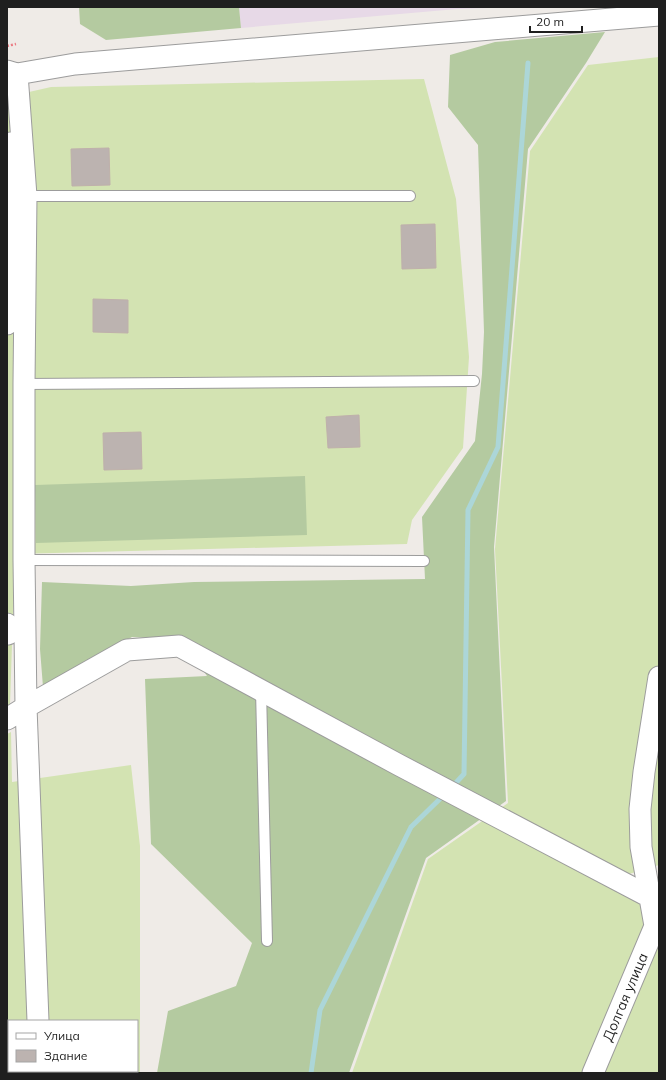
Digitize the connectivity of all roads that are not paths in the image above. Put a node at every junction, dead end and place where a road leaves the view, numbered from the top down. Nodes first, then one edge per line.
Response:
1 (659, 14) edge
2 (12, 72) edge
3 (7, 95) edge
4 (8, 146) edge
5 (26, 196) junction
6 (410, 196) dead end
7 (8, 311) edge
8 (474, 381) dead end
9 (24, 384) junction
10 (24, 560) junction
11 (424, 561) dead end
12 (659, 677) edge
13 (261, 690) junction
14 (26, 707) junction
15 (7, 719) edge
16 (650, 897) junction
17 (267, 942) dead end
18 (38, 1020) edge
19 (593, 1073) edge

1 - 2 street
2 - 5 street
3 - 4 street
4 - 7 street
5 - 6 lane
5 - 9 street
8 - 9 lane
9 - 10 street
10 - 11 lane
10 - 14 street
12 - 16 street, Долгая улица
13 - 14 street
13 - 16 street
13 - 17 lane
14 - 15 street
14 - 18 street
16 - 19 street, Долгая улица

